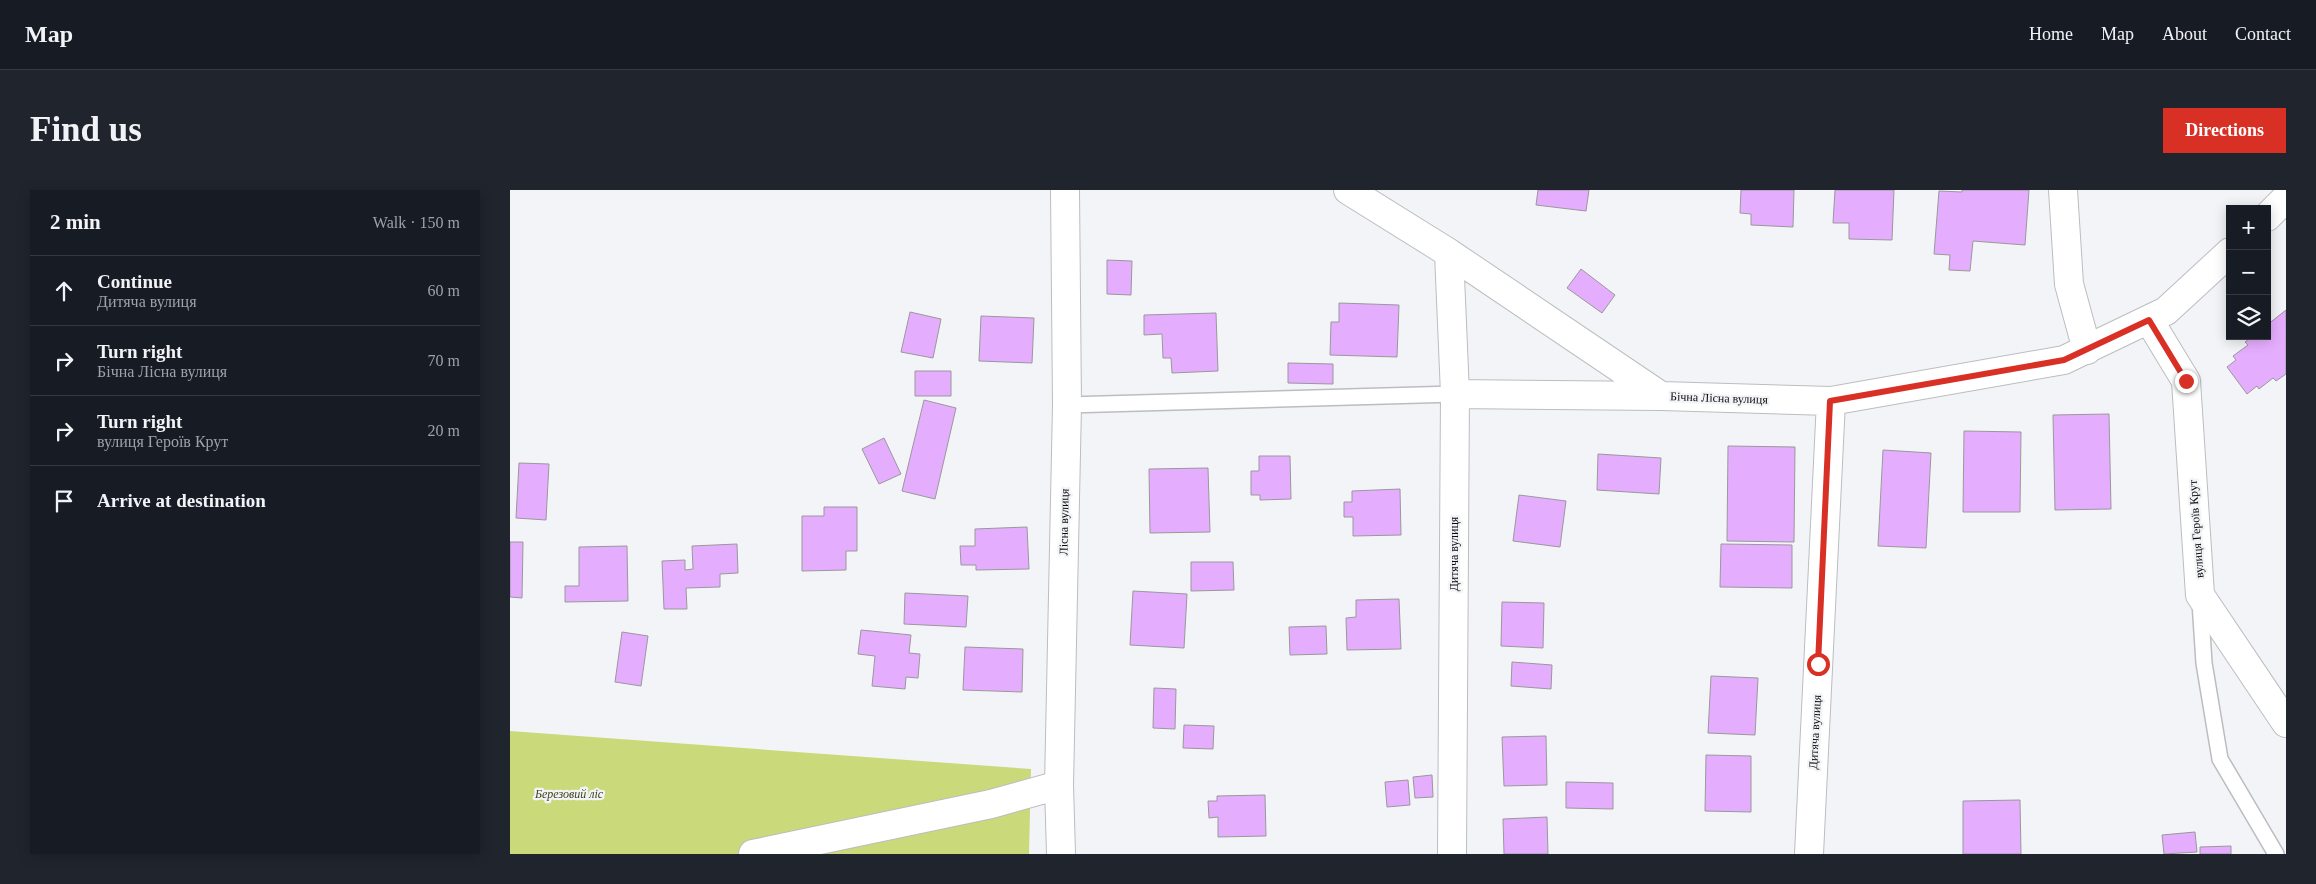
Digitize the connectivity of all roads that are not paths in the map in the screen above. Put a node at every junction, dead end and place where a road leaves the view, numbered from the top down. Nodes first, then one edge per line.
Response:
1 (1065, 190) edge
2 (1348, 190) edge
3 (2063, 190) edge
4 (2286, 198) edge
5 (2271, 213) edge
6 (1449, 253) junction
7 (2226, 256) edge
8 (2149, 320) junction
9 (2087, 350) junction
10 (1455, 394) junction
11 (1661, 396) junction
12 (1830, 401) junction
13 (1067, 405) junction
14 (2200, 595) junction
15 (2286, 723) edge
16 (1059, 785) junction
17 (752, 854) edge
18 (1061, 854) edge
19 (1452, 854) edge
20 (1809, 854) edge
21 (2276, 854) edge

1 - 13 street, Лісна вулиця
2 - 6 street, Бічна Лісна вулиця
3 - 9 street
4 - 5 street
6 - 10 street, Дитяча вулиця
6 - 11 street, Бічна Лісна вулиця
7 - 8 street, Бічна Лісна вулиця
8 - 9 street, Бічна Лісна вулиця
8 - 14 street, вулиця Героїв Крут
9 - 12 street, Бічна Лісна вулиця
10 - 11 street
10 - 13 lane
10 - 19 street, Дитяча вулиця
11 - 12 street, Бічна Лісна вулиця
12 - 20 street, Дитяча вулиця
13 - 16 street, Лісна вулиця
14 - 15 street, вулиця Героїв Крут
14 - 21 lane
16 - 17 street
16 - 18 street, Лісна вулиця

